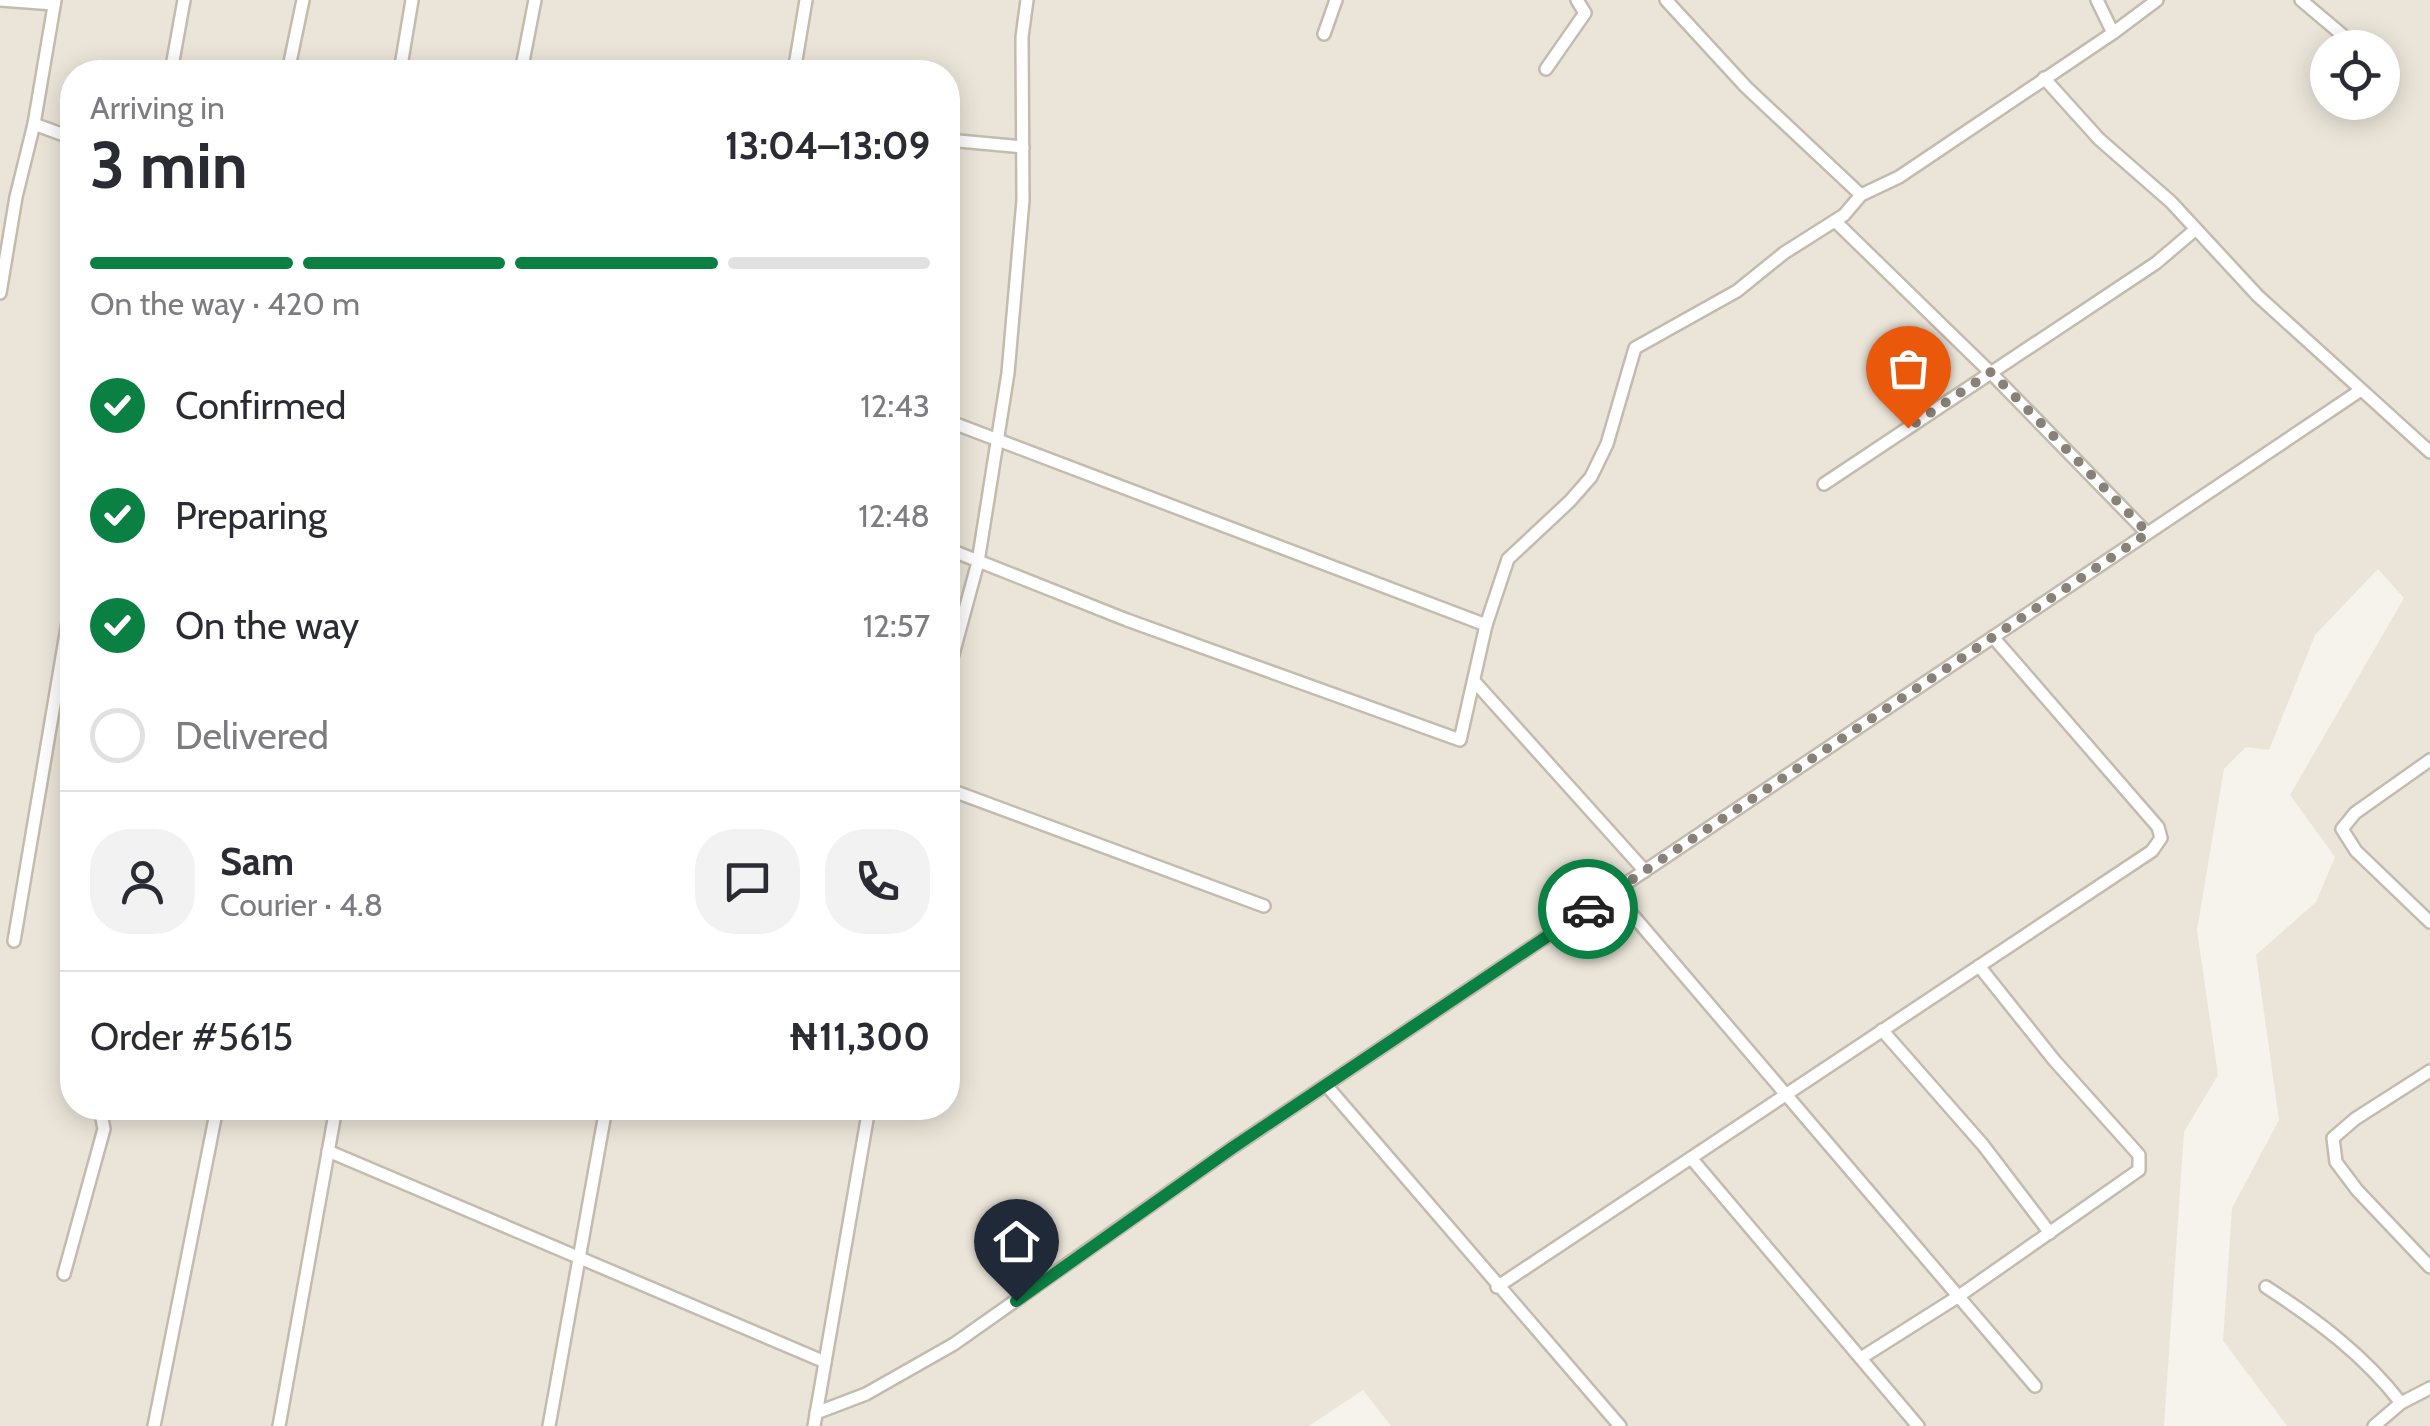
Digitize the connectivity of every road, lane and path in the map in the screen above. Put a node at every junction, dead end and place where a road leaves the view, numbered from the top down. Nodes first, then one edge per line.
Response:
1 (0, 0) edge
2 (184, 0) edge
3 (303, 0) edge
4 (412, 0) edge
5 (535, 0) edge
6 (806, 0) edge
7 (1027, 0) edge
8 (1336, 0) edge
9 (1577, 0) edge
10 (1666, 0) edge
11 (2157, 0) edge
12 (2301, 0) edge
13 (54, 2) edge
14 (2102, 3) edge
15 (2337, 30) edge
16 (2113, 33) junction
17 (1324, 34) dead end
18 (173, 60) edge
19 (290, 60) edge
20 (402, 60) edge
21 (523, 60) edge
22 (796, 60) edge
23 (1546, 69) dead end
24 (2044, 78) junction
25 (34, 124) junction
26 (60, 134) edge
27 (960, 141) edge
28 (1023, 147) junction
29 (1862, 195) junction
30 (1835, 221) junction
31 (2196, 229) junction
32 (0, 293) edge
33 (1991, 372) junction
34 (2360, 390) junction
35 (960, 426) edge
36 (996, 439) junction
37 (2430, 452) edge
38 (1824, 484) dead end
39 (2148, 533) junction
40 (960, 554) edge
41 (978, 562) junction
42 (1486, 625) junction
43 (960, 629) edge
44 (1993, 637) junction
45 (60, 669) edge
46 (1474, 681) junction
47 (2430, 760) edge
48 (960, 793) edge
49 (1644, 871) junction
50 (1613, 892) junction
51 (1264, 906) dead end
52 (2430, 922) edge
53 (14, 941) dead end
54 (1980, 966) junction
55 (1882, 1030) junction
56 (2430, 1070) edge
57 (1326, 1085) junction
58 (1787, 1094) junction
59 (102, 1120) edge
60 (215, 1120) edge
61 (334, 1120) edge
62 (604, 1120) edge
63 (867, 1120) edge
64 (328, 1151) junction
65 (1691, 1158) junction
66 (2050, 1233) junction
67 (579, 1258) junction
68 (2430, 1267) edge
69 (64, 1274) dead end
70 (1497, 1286) junction
71 (2266, 1287) dead end
72 (1959, 1296) junction
73 (1861, 1358) junction
74 (825, 1362) junction
75 (2035, 1386) dead end
76 (2430, 1388) edge
77 (2402, 1403) junction
78 (815, 1420) edge
79 (154, 1426) edge
80 (280, 1426) edge
81 (550, 1426) edge
82 (1620, 1426) edge
83 (1918, 1426) edge
84 (2374, 1426) edge

1 - 13 street
2 - 18 street
3 - 19 street
4 - 20 street
5 - 21 street
6 - 22 street
7 - 28 street
8 - 17 street
9 - 23 street
10 - 29 street
11 - 16 street
12 - 15 street
13 - 25 street
14 - 16 street
16 - 24 street
24 - 29 street
24 - 31 street
25 - 26 street
25 - 32 street
27 - 28 street
28 - 36 street
29 - 30 street
30 - 33 street
30 - 42 street
31 - 33 street
31 - 34 street
33 - 38 street
33 - 39 street
34 - 37 street
34 - 39 street
35 - 36 street
36 - 41 street
36 - 42 street
39 - 44 street
40 - 41 street
41 - 43 street
41 - 46 street
42 - 46 street
44 - 49 street
44 - 54 street
45 - 53 street
46 - 49 street
47 - 52 street
48 - 51 street
49 - 50 street
50 - 57 street
50 - 58 street
54 - 55 street
54 - 66 street
55 - 58 street
55 - 66 street
56 - 68 street
57 - 70 street
57 - 78 street
58 - 65 street
58 - 72 street
59 - 69 street
60 - 79 street
61 - 64 street
62 - 67 street
63 - 74 street
64 - 67 street
64 - 80 street
65 - 70 street
65 - 73 street
66 - 72 street
67 - 74 street
67 - 81 street
70 - 82 street
71 - 77 street
72 - 73 street
72 - 75 street
73 - 83 street
74 - 78 street
76 - 77 street
77 - 84 street

